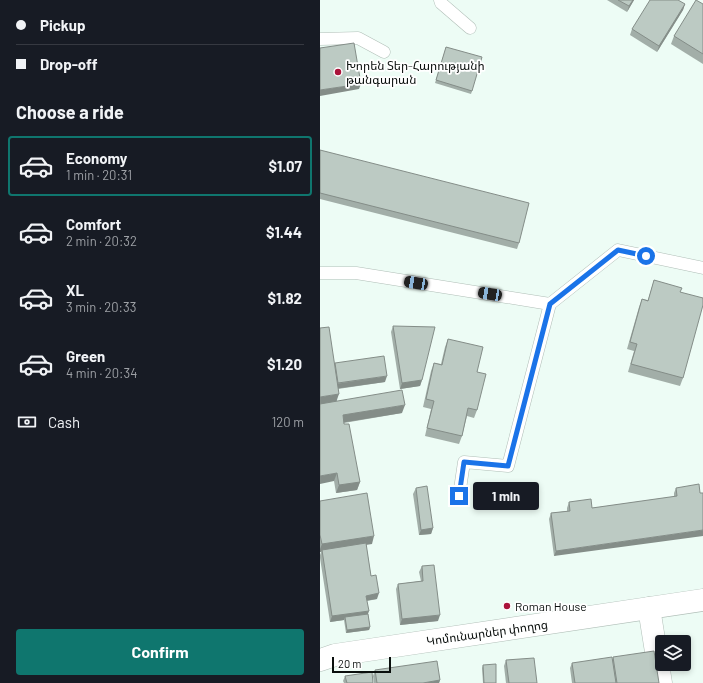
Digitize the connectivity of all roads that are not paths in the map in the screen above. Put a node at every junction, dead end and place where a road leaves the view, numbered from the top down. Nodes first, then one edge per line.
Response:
1 (440, 0) edge
2 (470, 28) dead end
3 (320, 39) edge
4 (384, 52) dead end
5 (703, 268) edge
6 (320, 273) edge
7 (550, 304) junction
8 (459, 496) dead end
9 (703, 600) edge
10 (650, 608) junction
11 (320, 660) edge
12 (661, 683) edge

1 - 2 lane
3 - 4 lane
5 - 7 lane
6 - 7 lane
7 - 8 lane
9 - 10 street, Կոմունարներ փողոց
10 - 11 street, Կոմունարներ փողոց
10 - 12 street

